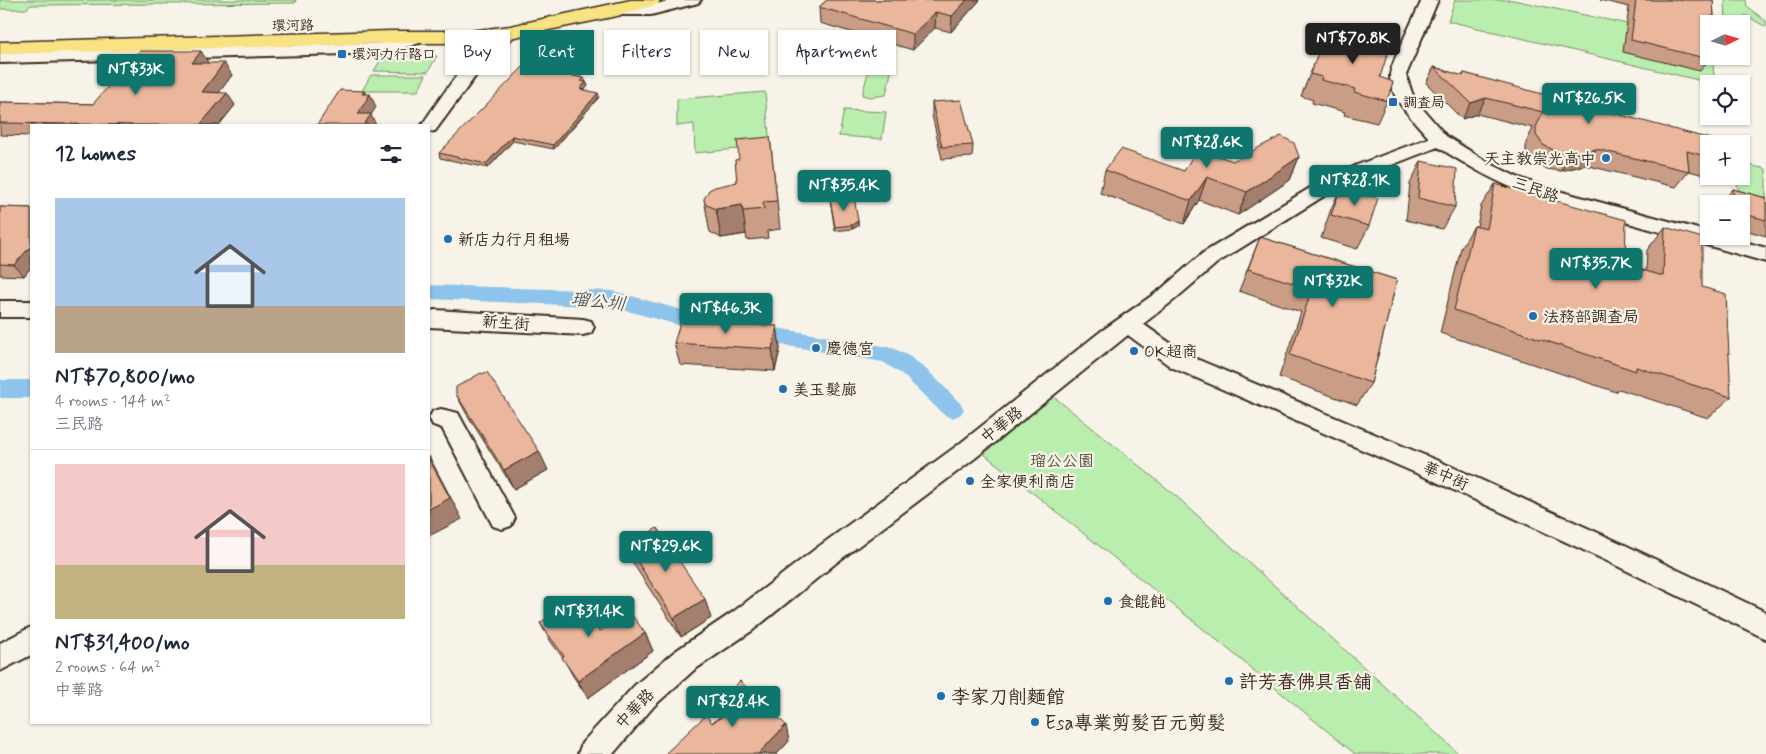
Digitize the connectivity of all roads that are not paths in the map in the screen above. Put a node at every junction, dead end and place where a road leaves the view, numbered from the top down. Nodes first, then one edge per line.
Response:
1 (584, 0) edge
2 (650, 0) edge
3 (693, 0) edge
4 (1430, 0) edge
5 (617, 10) junction
6 (0, 32) edge
7 (510, 32) edge
8 (420, 38) junction
9 (445, 38) edge
10 (0, 48) edge
11 (0, 58) edge
12 (468, 75) edge
13 (430, 126) edge
14 (1440, 140) junction
15 (1766, 255) edge
16 (0, 309) edge
17 (30, 309) edge
18 (430, 319) edge
19 (1128, 324) junction
20 (583, 327) dead end
21 (441, 418) dead end
22 (502, 518) dead end
23 (1766, 626) edge
24 (30, 641) edge
25 (0, 658) edge
26 (593, 754) edge

1 - 6 highway, 環河路
2 - 5 highway, 環河路
3 - 5 street, 環河路
4 - 14 street, 三民路
5 - 7 highway, 環河路
8 - 9 highway, 環河路
8 - 10 highway, 環河路
8 - 11 street, 環河路
12 - 13 street
14 - 15 street, 三民路
14 - 19 street, 中華路
16 - 17 street
18 - 20 street, 新生街
19 - 23 street, 華中街
19 - 26 street, 中華路
21 - 22 street
24 - 25 street

